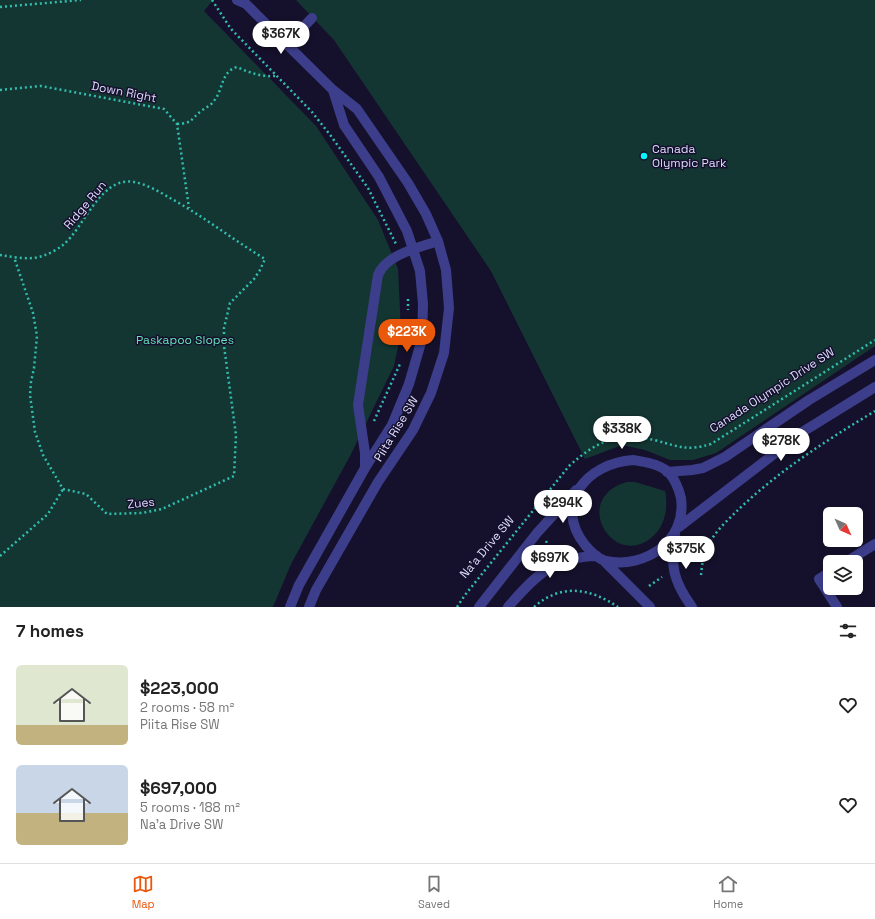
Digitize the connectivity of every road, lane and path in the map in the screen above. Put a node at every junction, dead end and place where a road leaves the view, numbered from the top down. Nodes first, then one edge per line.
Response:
1 (81, 0) edge
2 (212, 0) edge
3 (242, 2) edge
4 (0, 7) edge
5 (312, 18) dead end
6 (286, 44) junction
7 (276, 76) junction
8 (0, 90) edge
9 (333, 90) junction
10 (177, 124) junction
11 (188, 208) junction
12 (438, 241) junction
13 (414, 250) junction
14 (0, 255) edge
15 (402, 255) junction
16 (14, 257) junction
17 (264, 259) joint
18 (875, 340) edge
19 (875, 360) edge
20 (875, 387) edge
21 (875, 411) edge
22 (608, 440) joint
23 (365, 468) junction
24 (667, 472) junction
25 (583, 482) junction
26 (63, 489) junction
27 (677, 530) junction
28 (545, 539) dead end
29 (875, 544) edge
30 (552, 553) dead end
31 (857, 555) edge
32 (0, 556) edge
33 (600, 558) junction
34 (701, 575) dead end
35 (823, 576) edge
36 (662, 577) dead end
37 (823, 585) edge
38 (649, 586) dead end
39 (829, 595) edge
40 (290, 607) edge
41 (309, 607) edge
42 (457, 607) edge
43 (478, 607) edge
44 (508, 607) edge
45 (534, 607) edge
46 (618, 607) edge
47 (650, 607) edge
48 (692, 607) edge
49 (837, 607) edge

1 - 4 path
2 - 7 path
3 - 6 street, Piita Rise SW
5 - 6 street
6 - 9 street, Piita Rise SW
7 - 10 path
7 - 15 path
8 - 10 path, Down Right
9 - 12 street, Piita Rise SW
9 - 13 street, Piita Rise SW
10 - 11 path
11 - 16 path, Ridge Run
11 - 17 path, Ridge Run
12 - 13 street
12 - 41 street, Piita Rise SW
13 - 15 street
13 - 23 street, Piita Rise SW
14 - 16 path, Ridge Run
15 - 23 street
16 - 26 path
17 - 26 path, Zues
18 - 22 path, Canada Olympic Drive SW
19 - 24 street
20 - 27 street
21 - 34 path
22 - 42 path, Na'a Drive SW
23 - 40 street, Piita Rise SW
24 - 25 street
24 - 27 street
25 - 33 street
25 - 43 street
26 - 32 path
27 - 33 street
27 - 48 street
28 - 30 path
29 - 31 street
33 - 44 street
33 - 47 street
35 - 37 street
36 - 38 path
39 - 49 street
45 - 46 path

